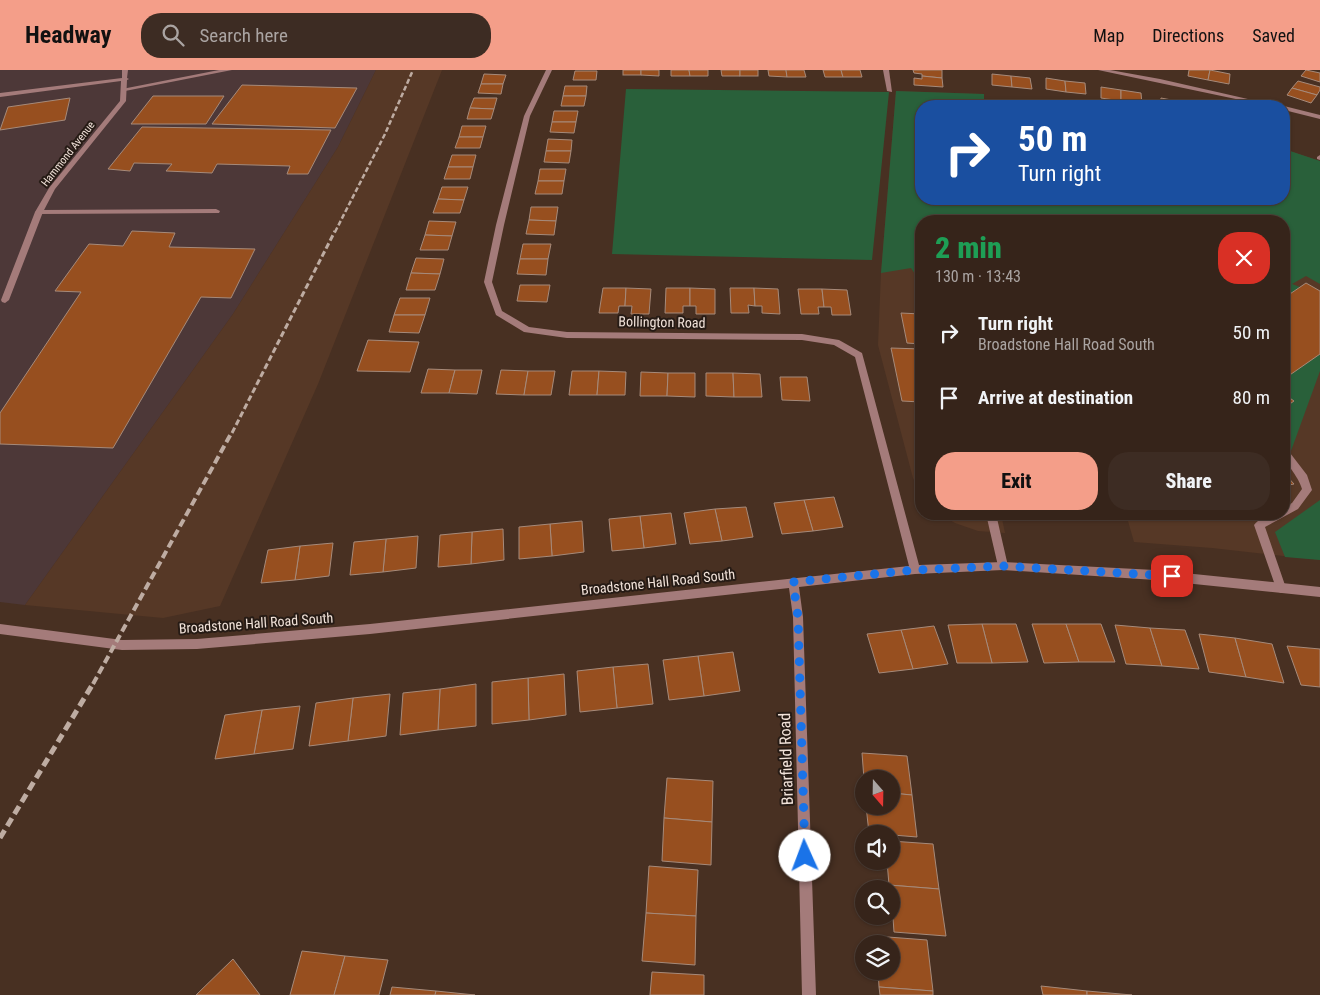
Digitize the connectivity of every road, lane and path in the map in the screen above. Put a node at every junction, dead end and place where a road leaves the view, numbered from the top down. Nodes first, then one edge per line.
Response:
1 (125, 70) edge
2 (229, 70) edge
3 (549, 70) edge
4 (886, 70) edge
5 (1101, 70) edge
6 (126, 79) junction
7 (125, 89) junction
8 (890, 91) dead end
9 (0, 95) edge
10 (1248, 100) edge
11 (1290, 110) edge
12 (1320, 117) edge
13 (216, 211) dead end
14 (39, 212) junction
15 (5, 300) dead end
16 (1290, 460) edge
17 (1290, 509) edge
18 (992, 520) edge
19 (1269, 520) edge
20 (1002, 566) junction
21 (915, 570) junction
22 (793, 582) junction
23 (1281, 588) junction
24 (1320, 592) edge
25 (0, 629) edge
26 (809, 995) edge

1 - 6 street, Hammond Avenue
2 - 7 street
3 - 21 street, Bollington Road
4 - 8 street
5 - 10 street
6 - 7 street, Hammond Avenue
6 - 9 street
7 - 14 street, Hammond Avenue
11 - 12 street
13 - 14 street
14 - 15 street, Hammond Avenue
16 - 17 street
18 - 20 street
19 - 23 street
20 - 21 street, Broadstone Hall Road South
20 - 23 street, Broadstone Hall Road South
21 - 22 street, Broadstone Hall Road South
22 - 25 street, Broadstone Hall Road South
22 - 26 street, Briarfield Road
23 - 24 street, Broadstone Hall Road South

